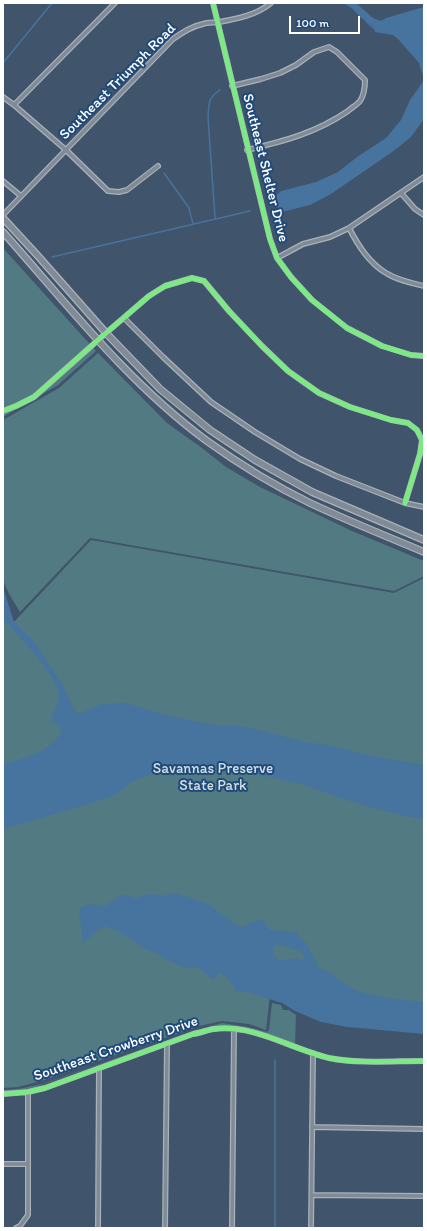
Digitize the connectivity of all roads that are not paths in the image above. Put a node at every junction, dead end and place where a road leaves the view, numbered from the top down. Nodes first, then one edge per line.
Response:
1 (115, 3) edge
2 (213, 3) edge
3 (271, 3) edge
4 (218, 22) junction
5 (232, 86) junction
6 (3, 98) edge
7 (14, 105) junction
8 (66, 150) junction
9 (247, 150) junction
10 (158, 166) dead end
11 (424, 177) edge
12 (3, 180) edge
13 (401, 193) junction
14 (21, 196) junction
15 (3, 215) edge
16 (424, 215) edge
17 (3, 218) edge
18 (349, 228) junction
19 (3, 232) edge
20 (277, 258) junction
21 (424, 286) edge
22 (124, 318) junction
23 (106, 333) junction
24 (98, 340) junction
25 (424, 356) edge
26 (3, 411) edge
27 (405, 503) junction
28 (424, 507) edge
29 (424, 540) edge
30 (424, 552) edge
31 (234, 1029) junction
32 (167, 1044) junction
33 (313, 1053) junction
34 (424, 1061) edge
35 (99, 1069) junction
36 (28, 1092) junction
37 (3, 1094) edge
38 (312, 1128) junction
39 (424, 1129) edge
40 (3, 1164) edge
41 (28, 1164) junction
42 (312, 1195) junction
43 (424, 1196) edge
44 (16, 1228) edge
45 (98, 1228) edge
46 (165, 1228) edge
47 (232, 1228) edge
48 (311, 1228) edge

1 - 7 street
2 - 4 street, Southeast Shelter Drive
3 - 4 street, Southeast Triumph Road
4 - 5 street, Southeast Shelter Drive
4 - 8 street, Southeast Triumph Road
5 - 9 street, Southeast Shelter Drive
5 - 9 street
6 - 7 street
7 - 8 street
8 - 10 street
8 - 14 street, Southeast Triumph Road
9 - 20 street, Southeast Shelter Drive
11 - 13 street
12 - 14 street
13 - 16 street
13 - 18 street
14 - 15 street, Southeast Triumph Road
17 - 23 main road
18 - 20 street
18 - 21 street
19 - 24 main road
20 - 25 street, Southeast Shelter Drive
22 - 23 street
22 - 27 street
22 - 27 street
23 - 24 street
23 - 29 main road
24 - 26 street
24 - 30 main road
27 - 28 street
31 - 32 street, Southeast Crowberry Drive
31 - 33 street, Southeast Crowberry Drive
31 - 47 street
32 - 35 street, Southeast Crowberry Drive
32 - 46 street
33 - 34 street, Southeast Crowberry Drive
33 - 38 street
35 - 36 street, Southeast Crowberry Drive
35 - 45 street
36 - 37 street, Southeast Crowberry Drive
36 - 41 street
38 - 39 street
38 - 42 street
40 - 41 street
41 - 44 street
42 - 43 street
42 - 48 street

